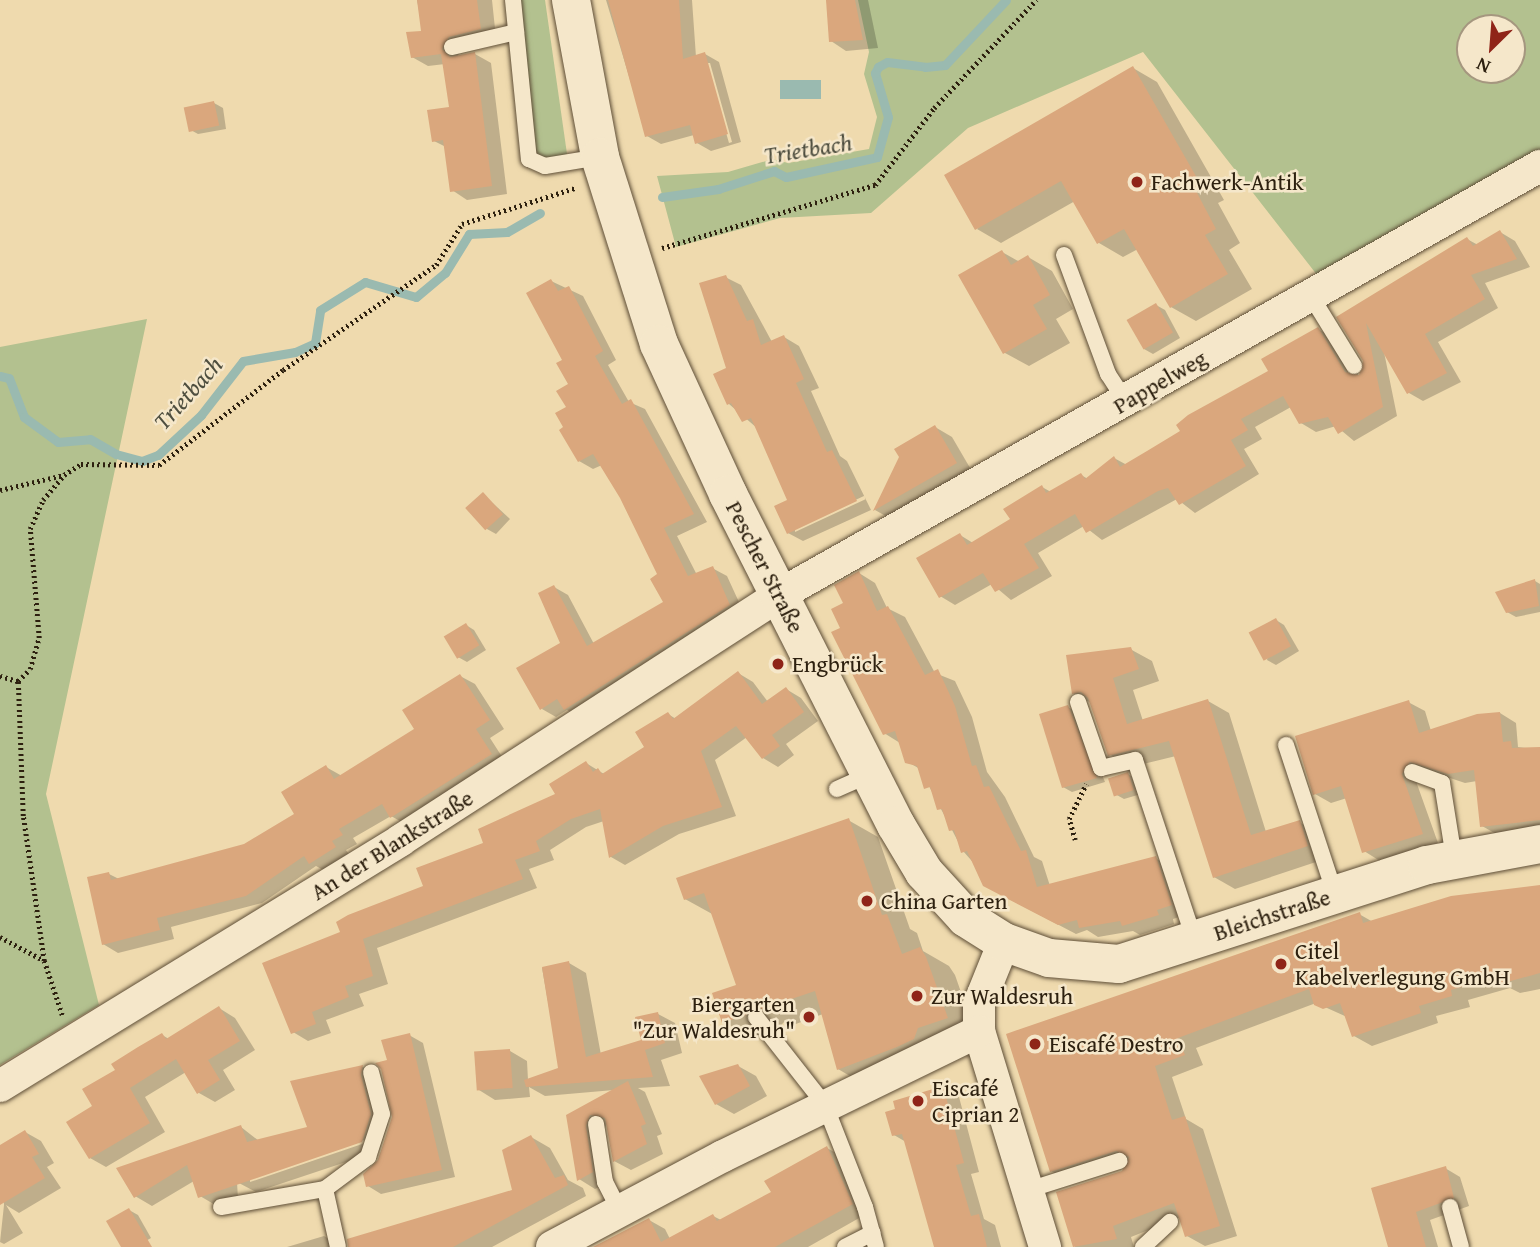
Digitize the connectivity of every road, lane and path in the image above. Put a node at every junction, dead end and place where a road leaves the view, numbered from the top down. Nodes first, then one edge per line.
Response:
1 (513, 0) edge
2 (571, 0) edge
3 (1036, 0) edge
4 (516, 32) junction
5 (452, 47) dead end
6 (1540, 166) edge
7 (605, 174) junction
8 (1064, 255) dead end
9 (628, 258) junction
10 (1311, 296) junction
11 (1354, 366) dead end
12 (1126, 402) junction
13 (65, 475) junction
14 (0, 490) edge
15 (779, 595) junction
16 (0, 676) edge
17 (18, 681) junction
18 (1078, 702) dead end
19 (1286, 745) dead end
20 (1101, 768) junction
21 (1412, 772) dead end
22 (1075, 840) dead end
23 (1540, 844) edge
24 (1454, 858) junction
25 (1335, 894) junction
26 (0, 937) edge
27 (1195, 941) junction
28 (1004, 942) junction
29 (44, 961) junction
30 (756, 1017) dead end
31 (979, 1031) junction
32 (72, 1042) junction
33 (371, 1072) dead end
34 (0, 1086) edge
35 (825, 1105) junction
36 (596, 1124) dead end
37 (1119, 1161) dead end
38 (325, 1189) junction
39 (1028, 1190) junction
40 (221, 1207) dead end
41 (1450, 1207) dead end
42 (619, 1210) junction
43 (1170, 1222) dead end
44 (874, 1240) edge
45 (338, 1247) edge
46 (552, 1247) edge
47 (845, 1247) edge
48 (1045, 1247) edge
49 (1143, 1247) edge
50 (1461, 1247) edge

1 - 4 lane
2 - 7 main road, Pescher Straße
3 - 9 path
4 - 5 lane
4 - 7 lane
6 - 10 street, Pappelweg
7 - 9 main road, Pescher Straße
7 - 13 path
8 - 12 lane
9 - 15 main road, Pescher Straße
10 - 11 lane
10 - 12 street, Pappelweg
12 - 15 street, Pappelweg
13 - 14 path
13 - 17 path
15 - 28 main road, Pescher Straße
15 - 32 street, An der Blankstraße
16 - 17 path
17 - 29 path
18 - 20 lane
19 - 25 lane
20 - 22 path
20 - 27 lane
21 - 24 lane
23 - 24 main road, Bleichstraße
24 - 25 main road, Bleichstraße
25 - 27 main road, Bleichstraße
26 - 29 path
27 - 28 main road, Bleichstraße
28 - 31 street
29 - 32 path
30 - 35 lane
31 - 35 street
31 - 39 street
32 - 34 street, An der Blankstraße
33 - 38 lane
35 - 42 street
35 - 44 lane
36 - 42 lane
37 - 39 lane
38 - 40 lane
38 - 45 lane
39 - 48 street
41 - 50 lane
42 - 46 street
43 - 49 lane
44 - 47 lane

